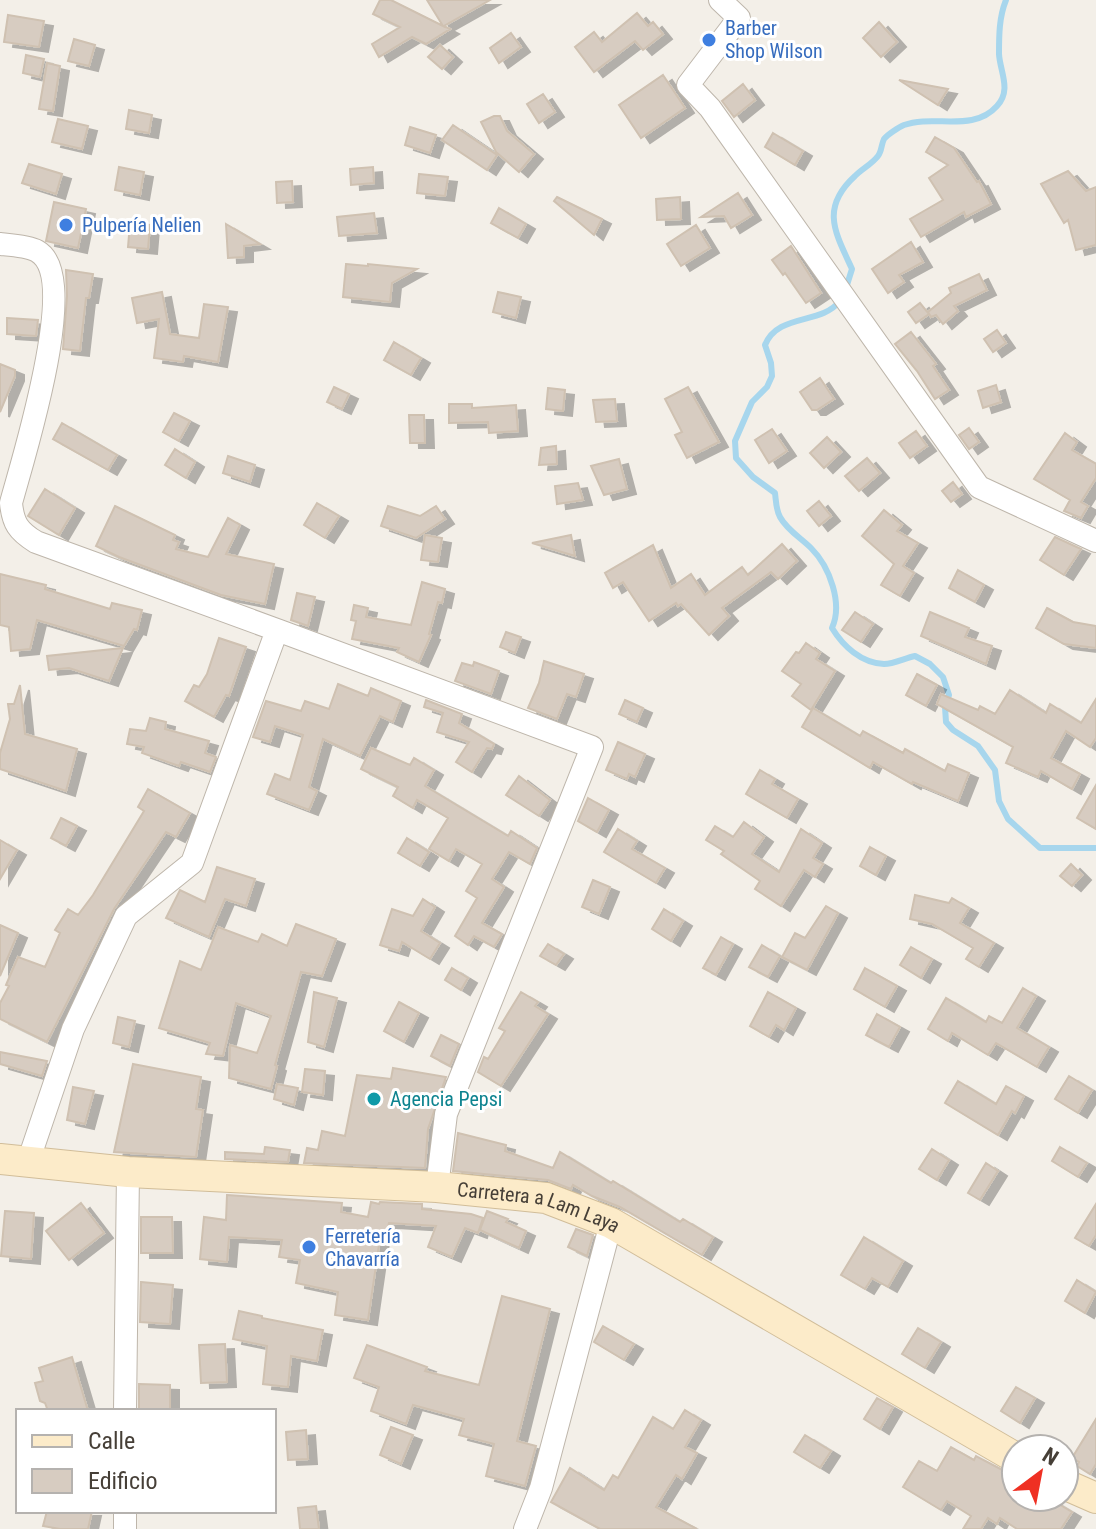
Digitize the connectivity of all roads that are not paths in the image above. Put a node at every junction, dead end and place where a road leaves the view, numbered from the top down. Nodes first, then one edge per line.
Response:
1 (720, 0) edge
2 (0, 244) edge
3 (1096, 541) edge
4 (277, 630) junction
5 (14, 1161) edge
6 (128, 1172) junction
7 (437, 1187) junction
8 (611, 1223) junction
9 (125, 1409) edge
10 (1000, 1449) edge
11 (525, 1529) edge

1 - 3 street
2 - 4 street
4 - 5 street
4 - 7 street
5 - 6 main road, Carretera a Lam Laya
6 - 7 main road, Carretera a Lam Laya
6 - 9 street
7 - 8 main road, Carretera a Lam Laya
8 - 10 main road, Carretera a Lam Laya
8 - 11 street

